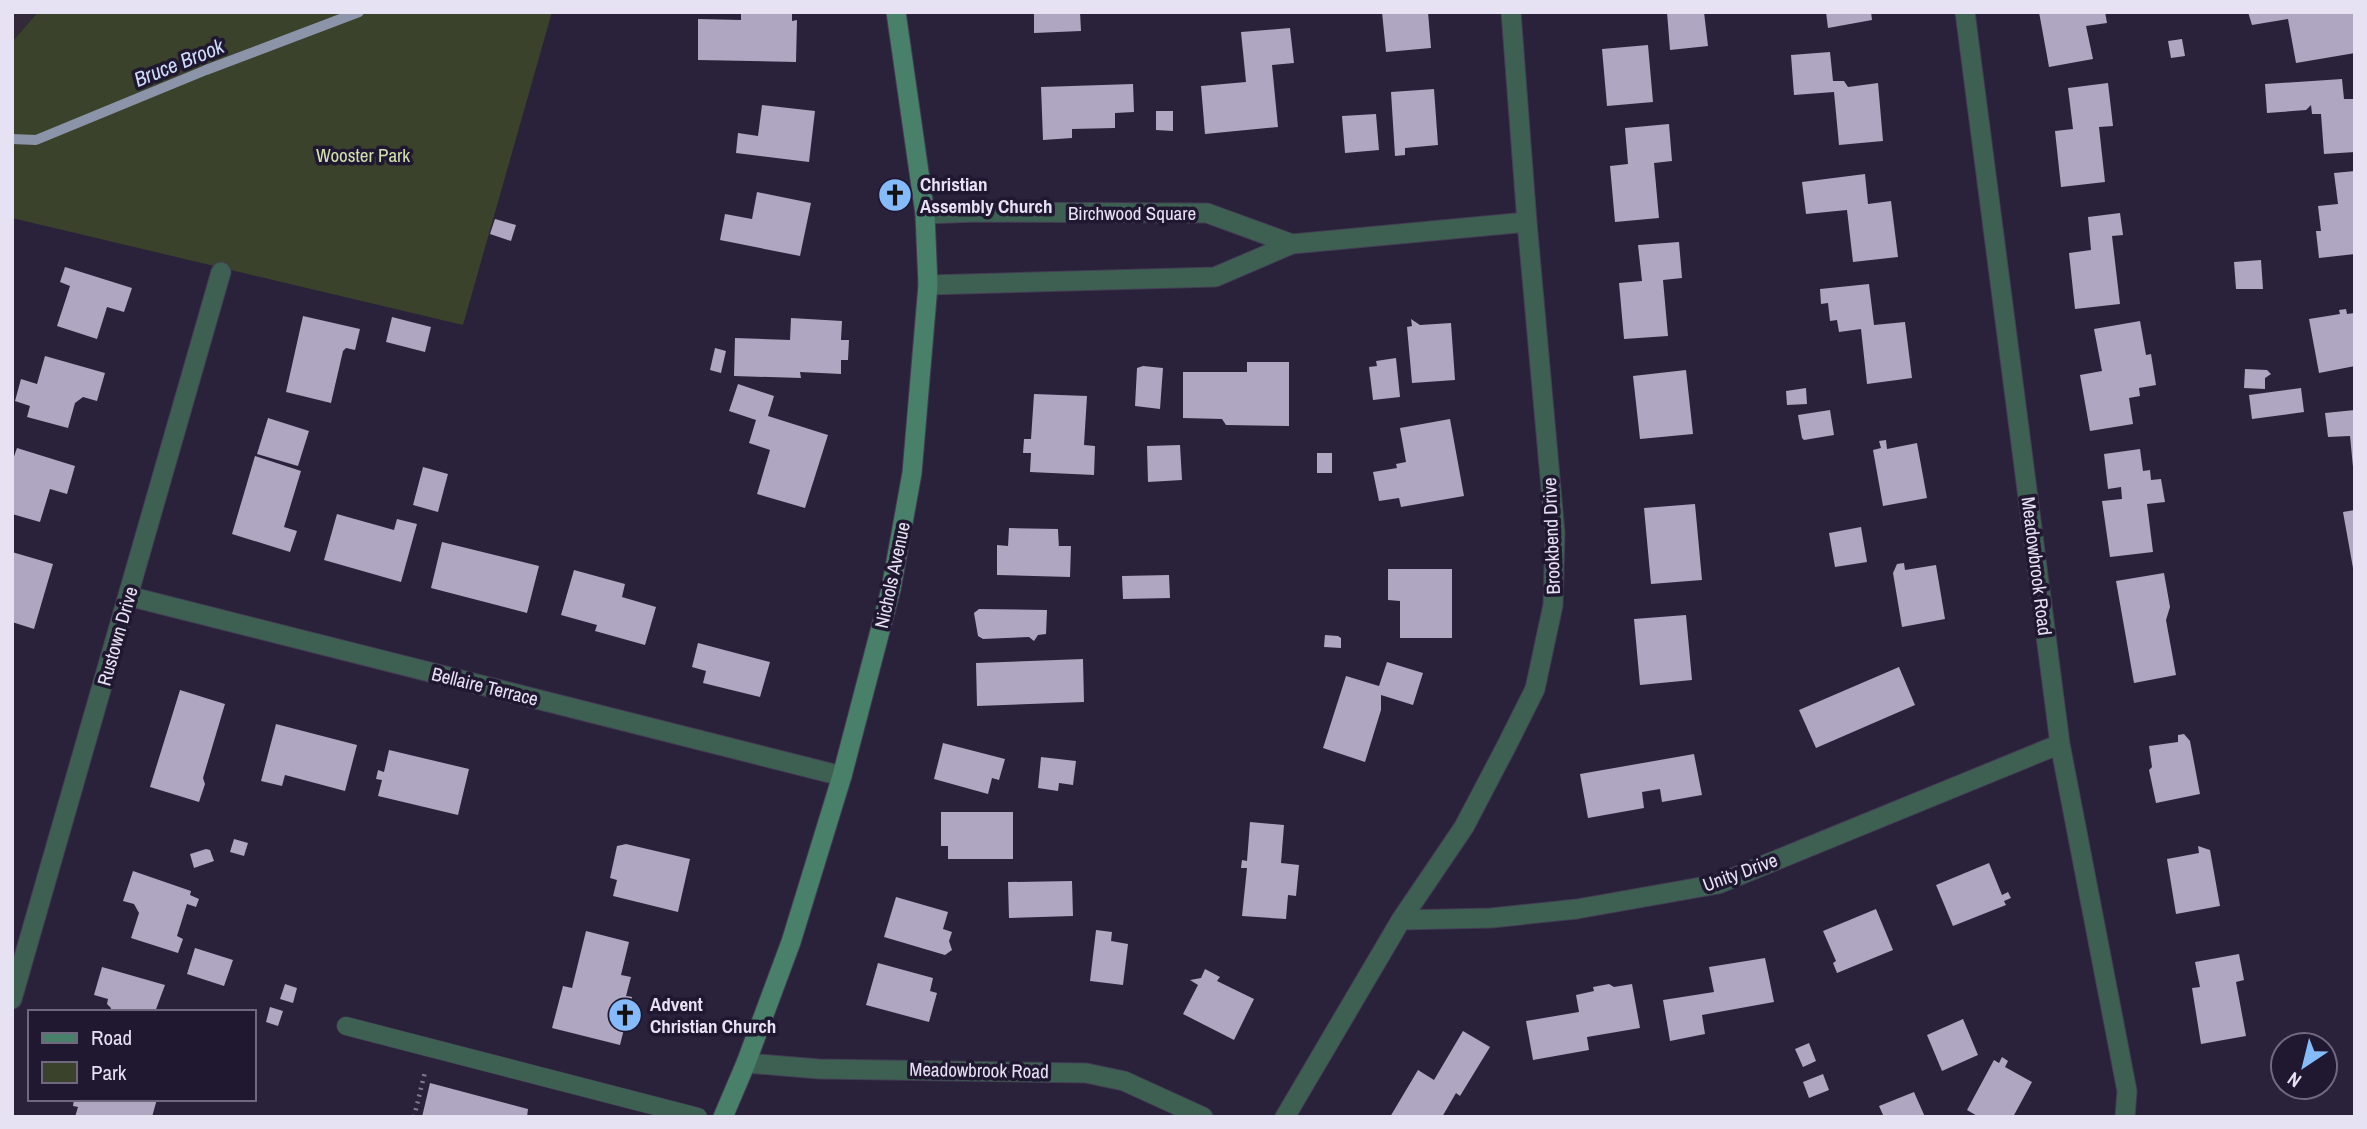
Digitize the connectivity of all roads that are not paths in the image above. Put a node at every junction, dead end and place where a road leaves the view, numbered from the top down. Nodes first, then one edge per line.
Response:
1 (896, 12) edge
2 (1511, 12) edge
3 (1965, 12) edge
4 (925, 214) junction
5 (1527, 222) junction
6 (1292, 244) junction
7 (221, 272) dead end
8 (928, 285) junction
9 (128, 596) junction
10 (2060, 744) junction
11 (842, 776) junction
12 (1401, 920) junction
13 (12, 999) edge
14 (346, 1026) dead end
15 (746, 1063) junction
16 (698, 1117) edge
17 (723, 1117) edge
18 (1203, 1117) edge
19 (1285, 1117) edge
20 (2125, 1117) edge

1 - 4 main road, Nichols Avenue
2 - 5 street, Brookbend Drive
3 - 10 street, Meadowbrook Road
4 - 6 street, Birchwood Square
4 - 8 main road, Nichols Avenue
5 - 6 street, Birchwood Square
5 - 12 street, Brookbend Drive
6 - 8 street, Birchwood Square
7 - 9 street, Rustown Drive
8 - 11 main road, Nichols Avenue
9 - 11 street, Bellaire Terrace
9 - 13 street, Rustown Drive
10 - 12 street, Unity Drive
10 - 20 street, Meadowbrook Road
11 - 15 main road, Nichols Avenue
12 - 19 street, Brookbend Drive
14 - 16 lane
15 - 17 main road, Nichols Avenue
15 - 18 street, Meadowbrook Road

